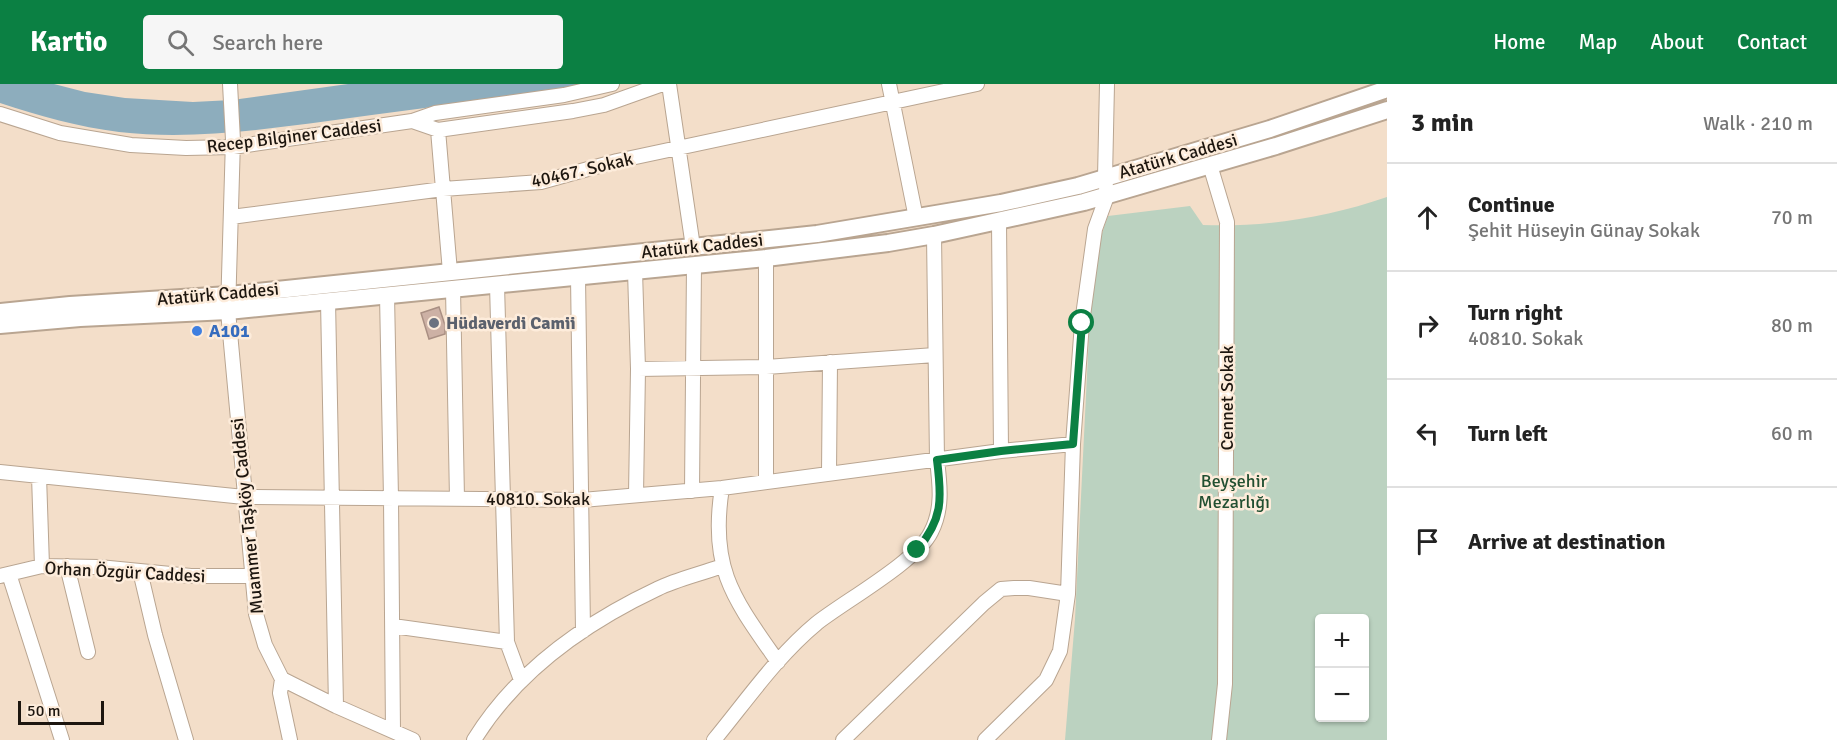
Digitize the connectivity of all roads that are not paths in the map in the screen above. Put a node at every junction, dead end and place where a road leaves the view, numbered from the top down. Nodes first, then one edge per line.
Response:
1 (230, 84) edge
2 (612, 84) edge
3 (663, 84) edge
4 (669, 84) edge
5 (889, 84) edge
6 (977, 84) edge
7 (1107, 84) edge
8 (1386, 91) edge
9 (893, 102) junction
10 (1387, 110) edge
11 (0, 114) edge
12 (412, 121) junction
13 (438, 130) junction
14 (233, 143) junction
15 (678, 149) junction
16 (1210, 165) junction
17 (1105, 178) junction
18 (1078, 186) junction
19 (443, 189) junction
20 (1107, 196) junction
21 (1084, 202) junction
22 (231, 216) junction
23 (916, 219) junction
24 (999, 221) junction
25 (1095, 228) junction
26 (934, 235) junction
27 (693, 247) junction
28 (766, 258) junction
29 (694, 265) junction
30 (635, 271) junction
31 (578, 277) junction
32 (451, 280) junction
33 (497, 285) junction
34 (387, 295) junction
35 (328, 301) junction
36 (229, 303) junction
37 (0, 312) edge
38 (0, 325) edge
39 (935, 355) junction
40 (830, 362) junction
41 (766, 367) junction
42 (693, 368) junction
43 (638, 369) junction
44 (1073, 444) junction
45 (1001, 451) junction
46 (937, 460) junction
47 (0, 472) edge
48 (829, 473) junction
49 (39, 476) junction
50 (766, 482) junction
51 (722, 488) junction
52 (692, 491) junction
53 (636, 495) junction
54 (244, 497) junction
55 (330, 497) junction
56 (391, 498) junction
57 (457, 499) junction
58 (501, 500) junction
59 (582, 500) junction
60 (42, 566) junction
61 (723, 566) junction
62 (67, 567) junction
63 (140, 571) junction
64 (4, 575) edge
65 (252, 576) junction
66 (1068, 594) junction
67 (393, 626) junction
68 (583, 631) junction
69 (507, 642) junction
70 (88, 652) dead end
71 (778, 662) junction
72 (282, 679) junction
73 (522, 680) junction
74 (336, 706) junction
75 (393, 731) junction
76 (62, 740) edge
77 (186, 740) edge
78 (290, 740) edge
79 (414, 740) edge
80 (474, 740) edge
81 (714, 740) edge
82 (843, 740) edge
83 (985, 740) edge
84 (1219, 740) edge

1 - 14 street, Muammer Taşköy Caddesi
2 - 12 street, Recep Bilginer Caddesi
3 - 13 street, Recep Bilginer Caddesi
4 - 15 street
5 - 9 street
6 - 9 street, 40467. Sokak
7 - 17 street
8 - 17 main road, Atatürk Caddesi
9 - 15 street, 40467. Sokak
9 - 23 street
10 - 16 main road, Atatürk Caddesi
11 - 14 street, Recep Bilginer Caddesi
12 - 13 street, Recep Bilginer Caddesi
12 - 14 street, Recep Bilginer Caddesi
13 - 19 street
14 - 22 street, Muammer Taşköy Caddesi
15 - 19 street, 40467. Sokak
15 - 27 street
16 - 20 main road, Atatürk Caddesi
16 - 84 street, Cennet Sokak
17 - 18 main road, Atatürk Caddesi
17 - 20 street
18 - 21 street
18 - 23 main road, Atatürk Caddesi
19 - 22 street, 40467. Sokak
19 - 32 street
20 - 21 main road, Atatürk Caddesi
20 - 25 street
21 - 24 main road, Atatürk Caddesi
21 - 25 street
22 - 36 street, Muammer Taşköy Caddesi
23 - 27 main road, Atatürk Caddesi
24 - 26 main road, Atatürk Caddesi
24 - 45 street
25 - 44 street
26 - 28 main road, Atatürk Caddesi
26 - 39 street
27 - 32 main road, Atatürk Caddesi
28 - 29 main road, Atatürk Caddesi
28 - 41 street
29 - 30 main road, Atatürk Caddesi
29 - 42 street
30 - 31 main road, Atatürk Caddesi
30 - 43 street
31 - 33 main road, Atatürk Caddesi
31 - 59 street
32 - 33 main road, Atatürk Caddesi
32 - 34 main road, Atatürk Caddesi
32 - 36 main road, Atatürk Caddesi
32 - 57 street
33 - 58 street
34 - 35 main road, Atatürk Caddesi
34 - 56 street
35 - 36 main road, Atatürk Caddesi
35 - 55 street
36 - 37 main road, Atatürk Caddesi
36 - 38 main road, Atatürk Caddesi
36 - 54 street, Muammer Taşköy Caddesi
39 - 40 street
39 - 46 street
40 - 41 street
40 - 48 street
41 - 42 street
41 - 50 street
42 - 43 street
42 - 52 street
43 - 53 street
44 - 45 street, 40810. Sokak
44 - 66 street
45 - 46 street, 40810. Sokak
46 - 48 street, 40810. Sokak
46 - 71 street
47 - 49 street, 40810. Sokak
48 - 50 street, 40810. Sokak
49 - 54 street, 40810. Sokak
49 - 60 street
50 - 51 street, 40810. Sokak
51 - 52 street, 40810. Sokak
51 - 61 street
52 - 53 street, 40810. Sokak
53 - 59 street, 40810. Sokak
54 - 55 street, 40810. Sokak
54 - 65 street, Muammer Taşköy Caddesi
55 - 56 street, 40810. Sokak
55 - 74 street
56 - 57 street, 40810. Sokak
56 - 67 street
57 - 58 street, 40810. Sokak
58 - 59 street, 40810. Sokak
58 - 69 street
59 - 68 street
60 - 62 street, Orhan Özgür Caddesi
60 - 64 street, Orhan Özgür Caddesi
61 - 68 street
61 - 71 street
62 - 63 street, Orhan Özgür Caddesi
62 - 70 street
63 - 65 street, Orhan Özgür Caddesi
63 - 77 street
64 - 76 street
65 - 72 street, Muammer Taşköy Caddesi
66 - 82 street
66 - 83 street
67 - 69 street
67 - 75 street
68 - 73 street
69 - 73 street
71 - 81 street
72 - 74 street
72 - 78 street
73 - 80 street
74 - 75 street
75 - 79 street

